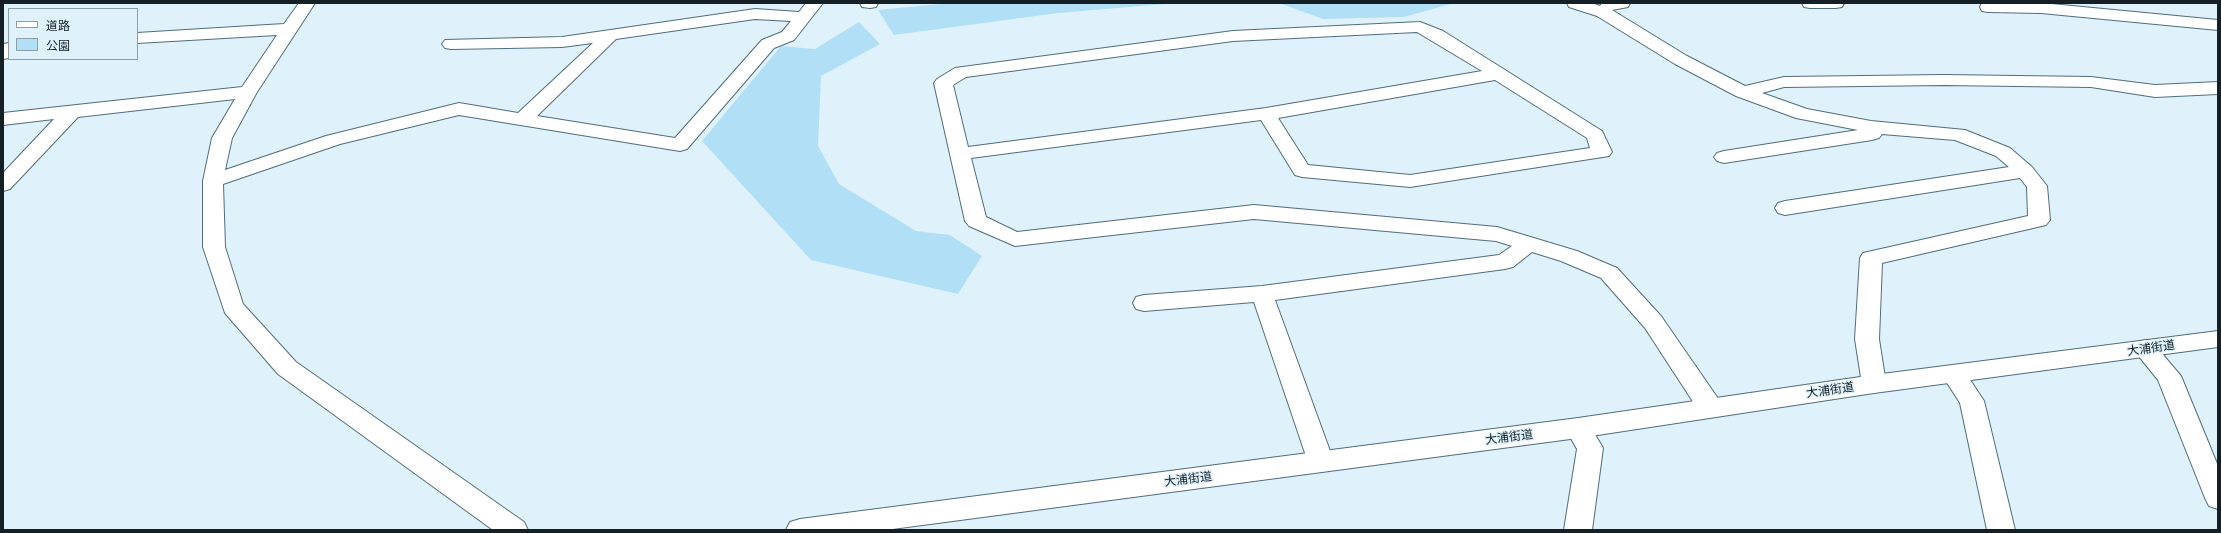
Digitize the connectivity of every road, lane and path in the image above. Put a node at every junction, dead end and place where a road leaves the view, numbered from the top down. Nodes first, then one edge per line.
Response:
1 (307, 3) edge
2 (816, 3) edge
3 (1575, 3) edge
4 (1810, 3) edge
5 (1836, 3) edge
6 (1610, 6) edge
7 (1988, 7) dead end
8 (803, 17) junction
9 (2218, 25) edge
10 (289, 29) junction
11 (609, 37) junction
12 (138, 38) edge
13 (450, 44) dead end
14 (1498, 74) junction
15 (2218, 88) edge
16 (248, 92) junction
17 (1744, 92) junction
18 (72, 112) junction
19 (1266, 114) junction
20 (3, 119) edge
21 (522, 120) junction
22 (1871, 127) junction
23 (960, 154) junction
24 (1724, 157) dead end
25 (2025, 171) junction
26 (214, 181) junction
27 (3, 185) edge
28 (1785, 208) dead end
29 (1529, 244) junction
30 (1262, 294) junction
31 (1144, 302) dead end
32 (2218, 339) edge
33 (2145, 349) junction
34 (1954, 375) junction
35 (1874, 384) junction
36 (1710, 407) junction
37 (1578, 428) junction
38 (1321, 462) junction
39 (2218, 498) edge
40 (514, 530) edge
41 (800, 530) edge
42 (1578, 530) edge
43 (2001, 530) edge

1 - 10 street
2 - 8 street
3 - 6 street
4 - 5 street
6 - 17 street
7 - 9 street
8 - 11 street
8 - 21 street
10 - 12 street
10 - 16 street
11 - 13 street
11 - 21 street
14 - 19 street
14 - 19 street
14 - 23 street
15 - 17 street
16 - 18 street
16 - 26 street
17 - 22 street
18 - 20 street
18 - 27 street
19 - 23 street
21 - 26 street
22 - 24 street
22 - 25 street
23 - 29 street
25 - 28 street
25 - 35 street
26 - 40 street
29 - 30 street
29 - 36 street
30 - 31 street
30 - 38 street
32 - 33 street, 大浦街道
33 - 34 street, 大浦街道
33 - 39 street
34 - 35 street, 大浦街道
34 - 43 street
35 - 36 street, 大浦街道
36 - 37 street, 大浦街道
37 - 38 street, 大浦街道
37 - 42 street
38 - 41 street, 大浦街道

